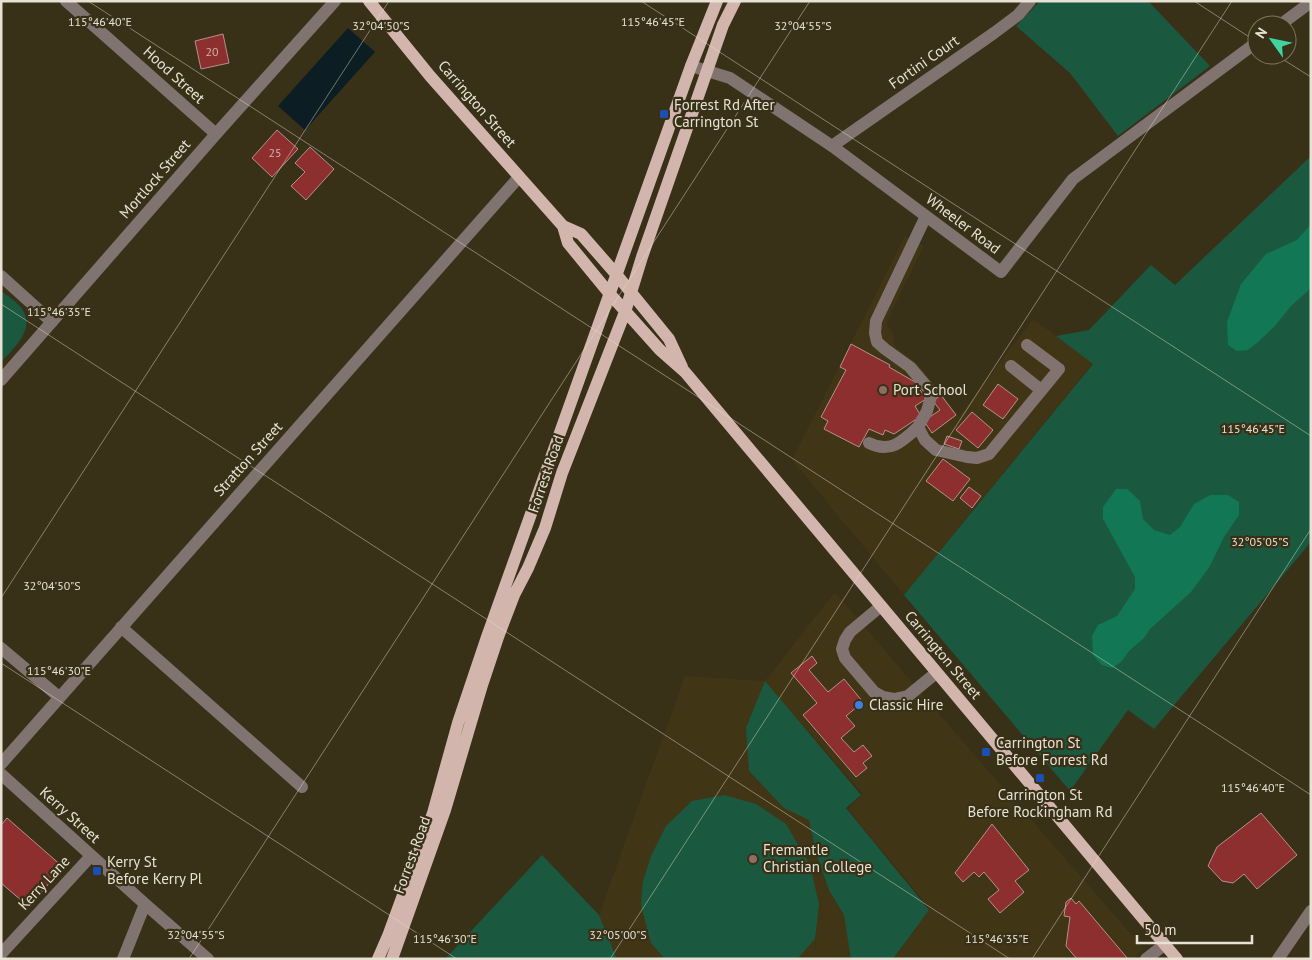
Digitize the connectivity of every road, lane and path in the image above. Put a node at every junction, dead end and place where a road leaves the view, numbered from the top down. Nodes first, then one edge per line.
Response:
1 (66, 1) edge
2 (335, 1) edge
3 (369, 1) edge
4 (718, 1) edge
5 (1030, 1) edge
6 (1311, 2) edge
7 (732, 6) edge
8 (1293, 15) edge
9 (1247, 49) edge
10 (691, 66) junction
11 (708, 70) junction
12 (216, 134) junction
13 (832, 146) junction
14 (519, 177) junction
15 (926, 216) junction
16 (563, 226) junction
17 (616, 274) junction
18 (1, 276) edge
19 (609, 293) junction
20 (631, 294) junction
21 (625, 312) junction
22 (52, 322) junction
23 (1027, 345) dead end
24 (1011, 366) dead end
25 (684, 372) junction
26 (1, 380) edge
27 (1041, 390) junction
28 (918, 427) junction
29 (869, 442) dead end
30 (882, 606) junction
31 (121, 627) junction
32 (1, 648) edge
33 (936, 673) junction
34 (58, 697) junction
35 (1, 764) edge
36 (1, 774) edge
37 (302, 787) dead end
38 (91, 856) junction
39 (145, 904) junction
40 (1311, 911) edge
41 (1164, 945) junction
42 (1, 954) edge
43 (124, 959) edge
44 (208, 959) edge
45 (378, 959) edge
46 (392, 959) edge
47 (1146, 959) edge
48 (1177, 959) edge
49 (1278, 959) edge

1 - 12 street, Hood Street
2 - 12 street, Mortlock Street
3 - 14 main road, Carrington Street
4 - 7 street
4 - 10 main road, Forrest Road
5 - 13 street, Fortini Court
6 - 8 street
7 - 11 main road, Forrest Road
9 - 15 street, Wheeler Road
10 - 11 street, Wheeler Road
10 - 17 main road, Forrest Road
11 - 13 street, Wheeler Road
11 - 20 main road, Forrest Road
12 - 22 street, Mortlock Street
13 - 15 street, Wheeler Road
14 - 16 main road, Carrington Street
14 - 31 street, Stratton Street
15 - 28 street
16 - 17 main road, Carrington Street
16 - 19 main road, Carrington Street
17 - 19 main road, Forrest Road
17 - 20 main road, Carrington Street
18 - 22 street
19 - 21 main road, Carrington Street
19 - 45 main road, Forrest Road
20 - 21 main road, Forrest Road
20 - 25 main road, Carrington Street
21 - 25 main road, Carrington Street
21 - 46 main road, Forrest Road
22 - 26 street, Mortlock Street
23 - 27 street
24 - 27 street
25 - 30 main road, Carrington Street
27 - 28 street
28 - 29 street
30 - 33 main road, Carrington Street
30 - 33 street
31 - 34 street, Stratton Street
31 - 37 street
32 - 34 street
33 - 41 main road, Carrington Street
34 - 35 street, Stratton Street
36 - 38 street, Kerry Street
38 - 39 street, Kerry Street
38 - 42 street, Kerry Lane
39 - 43 street
39 - 44 street, Kerry Street
40 - 49 street
41 - 47 street
41 - 48 main road, Carrington Street

